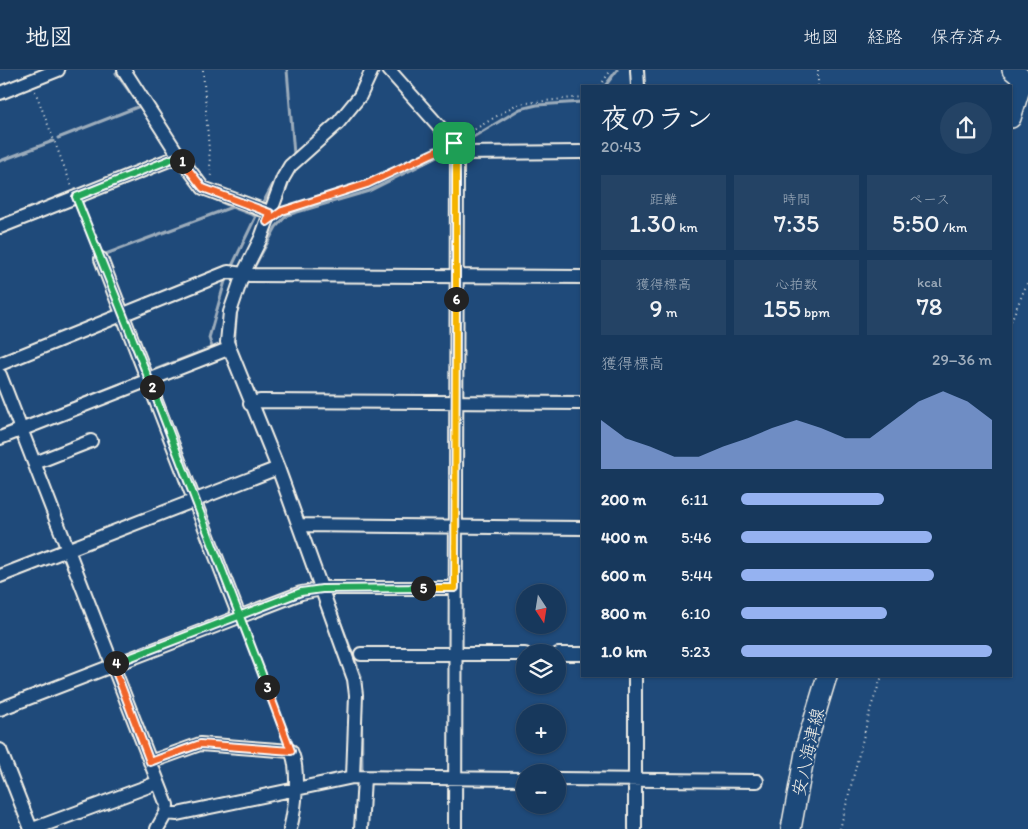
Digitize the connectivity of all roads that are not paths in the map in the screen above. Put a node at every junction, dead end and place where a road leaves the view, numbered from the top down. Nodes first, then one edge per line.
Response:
1 (58, 70) edge
2 (124, 70) edge
3 (372, 70) edge
4 (389, 70) edge
5 (638, 70) edge
6 (1012, 70) edge
7 (638, 85) edge
8 (0, 93) edge
9 (1013, 99) edge
10 (455, 148) junction
11 (581, 152) edge
12 (179, 156) junction
13 (269, 218) junction
14 (0, 227) edge
15 (101, 259) road end
16 (243, 274) junction
17 (457, 276) junction
18 (581, 278) edge
19 (123, 315) junction
20 (228, 349) junction
21 (0, 364) edge
22 (0, 375) edge
23 (149, 380) junction
24 (581, 402) edge
25 (456, 403) junction
26 (250, 404) junction
27 (20, 425) junction
28 (0, 438) edge
29 (91, 441) dead end
30 (35, 464) junction
31 (278, 468) junction
32 (195, 500) junction
33 (299, 526) junction
34 (456, 526) junction
35 (581, 528) edge
36 (68, 550) junction
37 (0, 576) edge
38 (455, 588) junction
39 (322, 589) junction
40 (239, 616) junction
41 (361, 654) dead end
42 (454, 654) junction
43 (516, 654) edge
44 (566, 654) edge
45 (581, 654) edge
46 (113, 664) junction
47 (635, 677) edge
48 (827, 677) edge
49 (0, 709) edge
50 (0, 750) edge
51 (150, 762) junction
52 (359, 777) junction
53 (456, 779) junction
54 (516, 779) edge
55 (566, 779) edge
56 (635, 780) junction
57 (757, 781) dead end
58 (158, 783) junction
59 (295, 789) junction
60 (166, 814) junction
61 (32, 829) edge
62 (156, 829) edge
63 (290, 829) edge
64 (361, 829) edge
65 (454, 829) edge
66 (635, 829) edge
67 (791, 829) edge

1 - 8 street
2 - 12 street
3 - 13 street
4 - 10 street
5 - 7 street
6 - 9 main road
10 - 11 street
10 - 17 street
12 - 13 street
12 - 14 street
13 - 16 street
15 - 19 street
16 - 17 street
16 - 19 street
16 - 20 street
17 - 18 street
17 - 25 street
19 - 21 street
19 - 23 street
20 - 23 street
20 - 26 street
22 - 27 street
23 - 27 street
23 - 32 street
24 - 25 street
25 - 26 street
25 - 34 street
26 - 31 street
27 - 28 street
27 - 30 street
29 - 30 street
30 - 36 street
31 - 32 street
31 - 33 street
32 - 36 street
32 - 40 street
33 - 34 street
33 - 39 street
34 - 35 street
34 - 38 street
36 - 37 street
36 - 46 street
38 - 39 street
38 - 42 street
39 - 40 street
39 - 52 street
40 - 46 street
41 - 42 street
42 - 43 street
42 - 53 street
44 - 45 street
46 - 49 street
46 - 51 street
47 - 56 street
48 - 67 main road, 安八海津線
50 - 61 street
51 - 58 street
51 - 59 street
52 - 53 street
52 - 59 street
52 - 64 street
53 - 54 street
53 - 65 street
55 - 56 street
56 - 57 street
56 - 66 street
58 - 60 street
58 - 61 street
59 - 60 street
59 - 63 street
60 - 62 street

